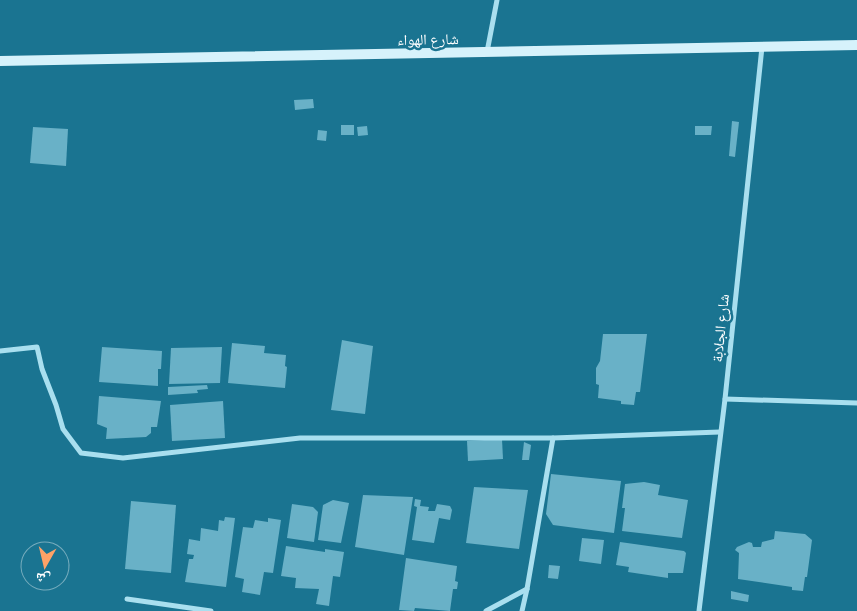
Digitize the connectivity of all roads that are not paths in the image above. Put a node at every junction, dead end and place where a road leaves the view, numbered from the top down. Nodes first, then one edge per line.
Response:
1 (497, 0) edge
2 (857, 45) edge
3 (762, 47) junction
4 (487, 53) junction
5 (0, 61) edge
6 (0, 351) edge
7 (725, 399) junction
8 (857, 403) edge
9 (720, 432) junction
10 (553, 438) junction
11 (527, 589) junction
12 (127, 599) dead end
13 (211, 611) edge
14 (486, 611) edge
15 (522, 611) edge
16 (699, 611) edge

1 - 4 street
2 - 3 street, شارع الهواء
3 - 4 street, شارع الهواء
3 - 7 street, شارع الجلابة
4 - 5 street, شارع الهواء
6 - 10 street
7 - 8 street
7 - 9 street, شارع الجلابة
9 - 10 street
9 - 16 street, شارع الجلابة
10 - 11 street
11 - 14 street
11 - 15 street
12 - 13 street

